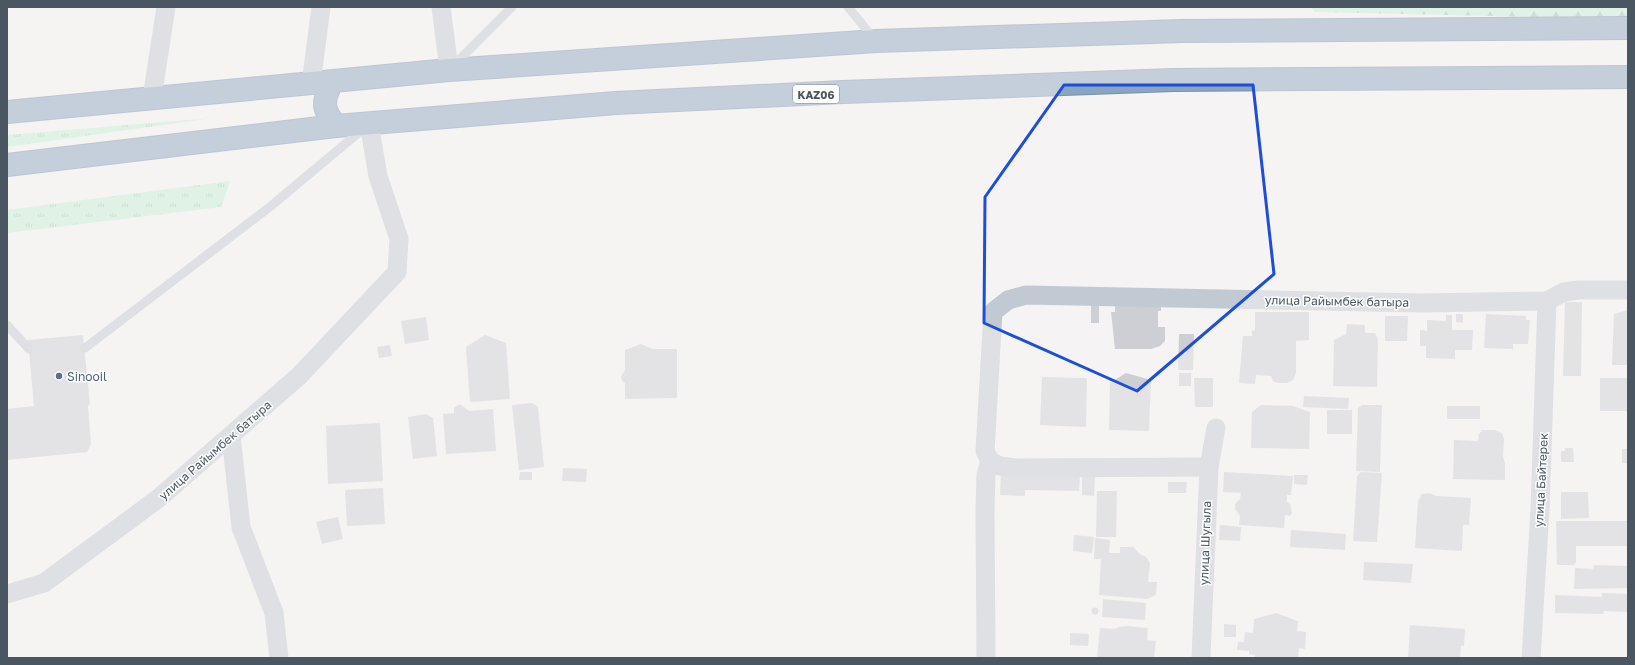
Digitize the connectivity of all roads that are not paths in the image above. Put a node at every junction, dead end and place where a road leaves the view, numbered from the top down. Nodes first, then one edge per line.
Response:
1 (166, 7) edge
2 (321, 7) edge
3 (441, 7) edge
4 (512, 7) edge
5 (848, 7) edge
6 (1628, 28) edge
7 (876, 41) junction
8 (449, 70) junction
9 (1628, 77) edge
10 (332, 82) junction
11 (311, 84) junction
12 (152, 98) junction
13 (7, 112) edge
14 (369, 124) junction
15 (336, 126) junction
16 (7, 165) edge
17 (1628, 290) edge
18 (1547, 301) junction
19 (7, 325) edge
20 (85, 348) dead end
21 (29, 349) dead end
22 (1216, 428) dead end
23 (230, 436) junction
24 (990, 462) junction
25 (1208, 467) junction
26 (7, 594) edge
27 (279, 658) edge
28 (986, 658) edge
29 (1201, 658) edge
30 (1530, 658) edge

1 - 12 street
2 - 11 street
3 - 8 street
4 - 8 lane
5 - 7 lane
6 - 7 highway
7 - 8 highway
8 - 10 highway
9 - 14 highway, KАZ06
10 - 11 highway
10 - 15 highway
11 - 12 highway
12 - 13 highway
14 - 15 highway, KАZ06
14 - 20 lane
14 - 23 street, улица Райымбек батыра
15 - 16 highway, KАZ06
17 - 18 street, улица Райымбек батыра
18 - 24 street, улица Райымбек батыра
18 - 30 street, улица Байтерек
19 - 21 lane
22 - 25 street, улица Шугыла
23 - 26 street, улица Райымбек батыра
23 - 27 street
24 - 25 street
24 - 28 street
25 - 29 street, улица Шугыла

